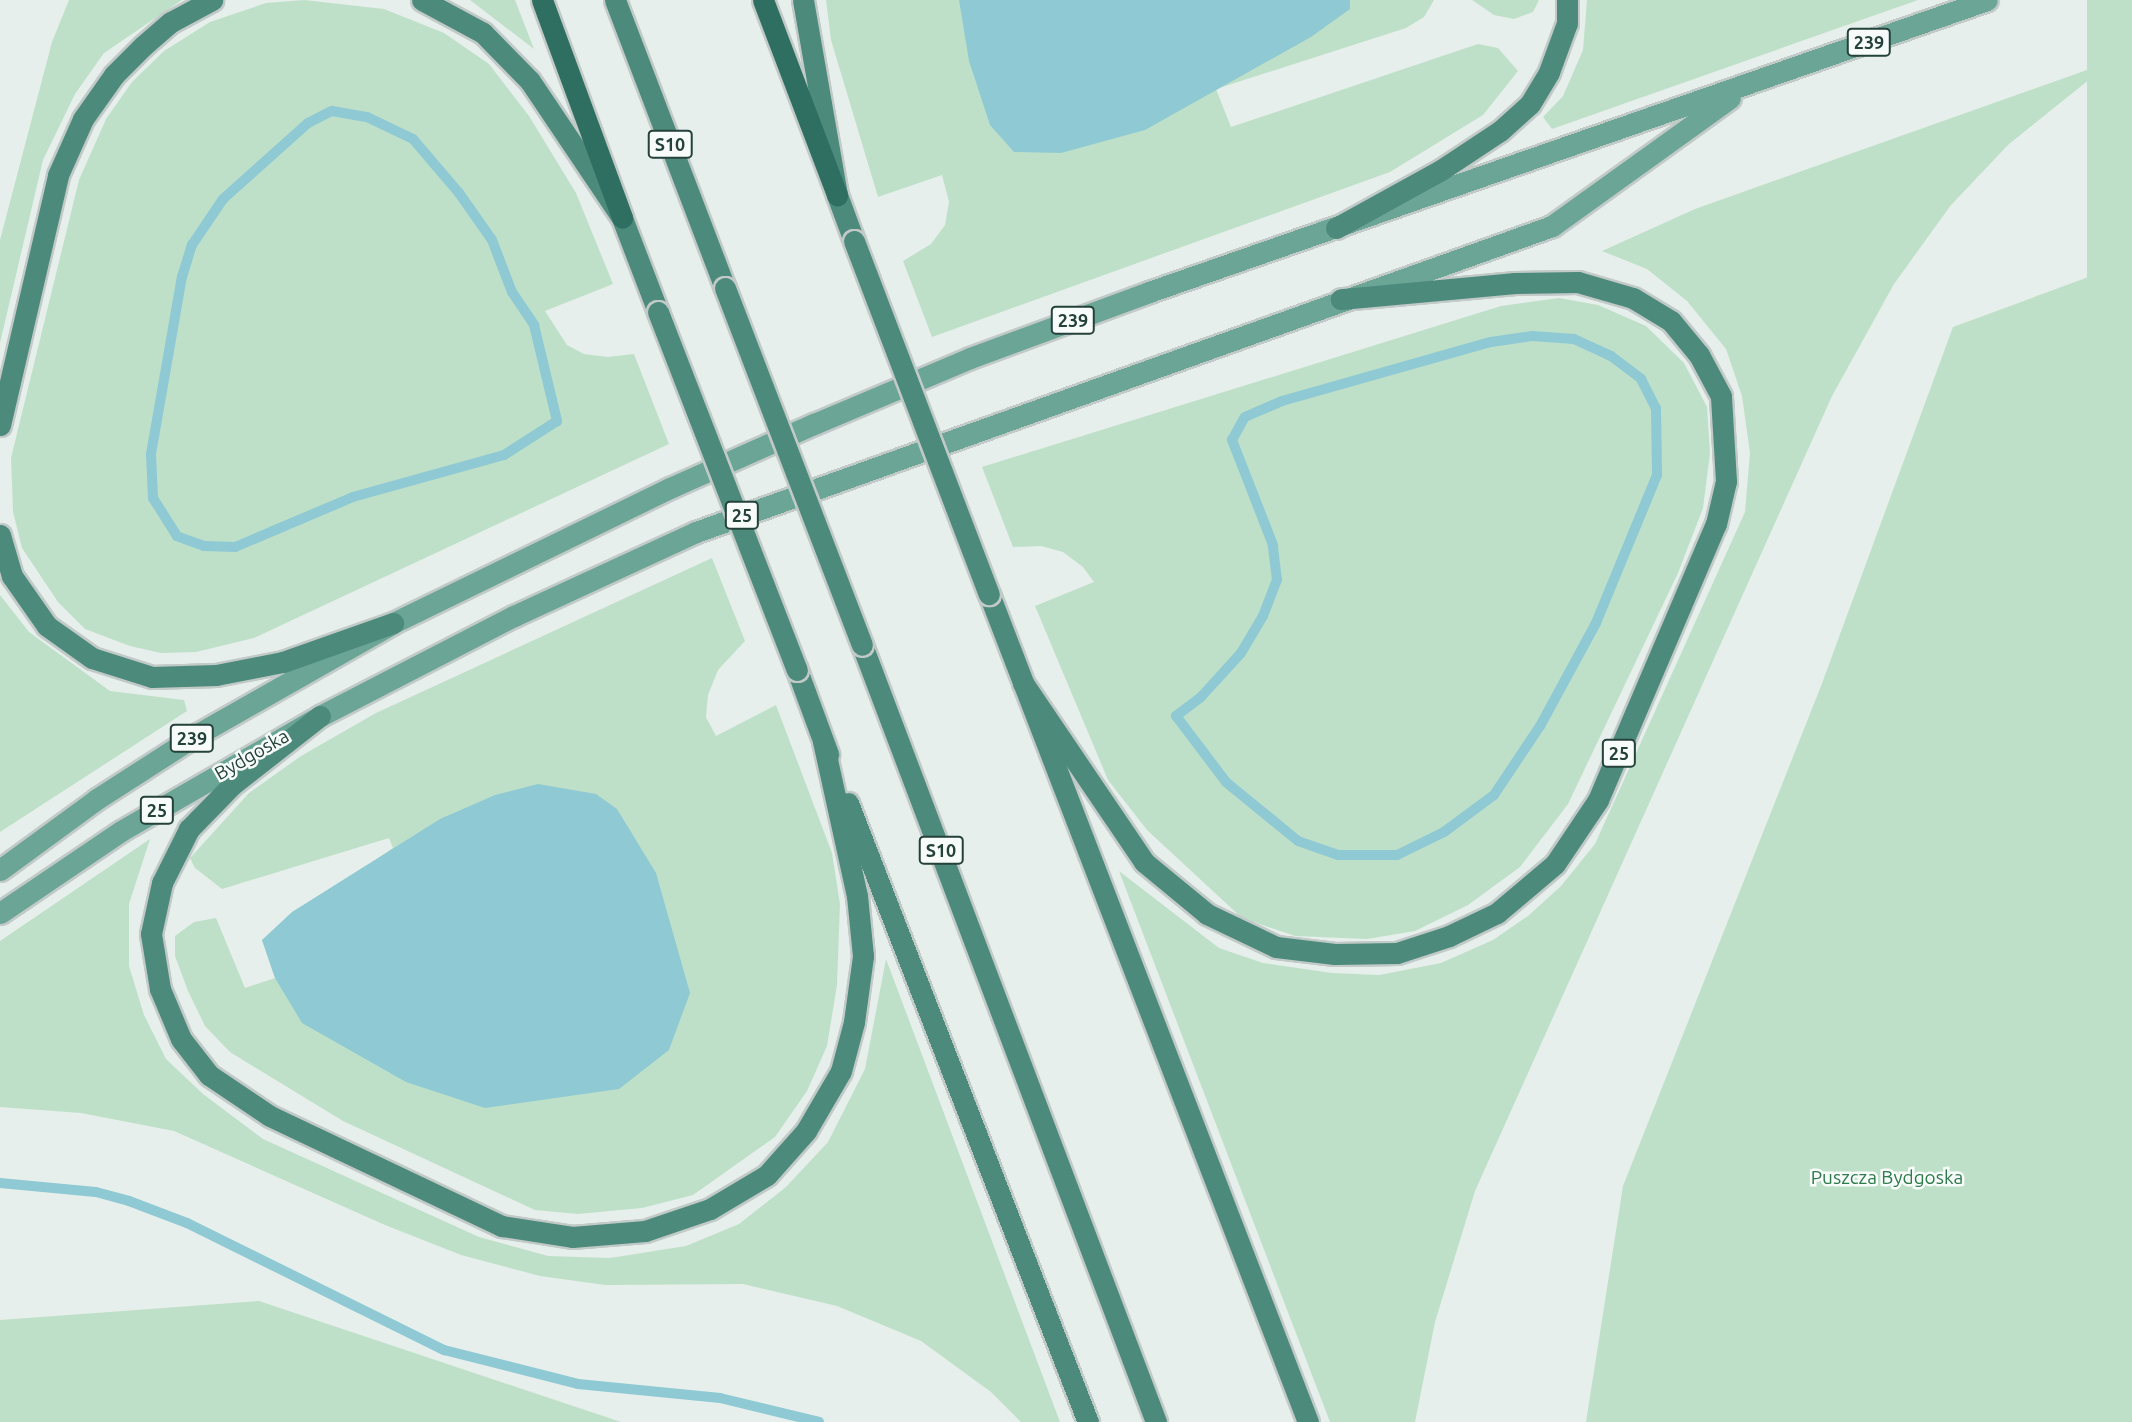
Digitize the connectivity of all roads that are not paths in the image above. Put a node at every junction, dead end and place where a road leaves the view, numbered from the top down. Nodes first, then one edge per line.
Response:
1 (212, 0) edge
2 (422, 0) edge
3 (542, 0) edge
4 (615, 0) edge
5 (763, 0) edge
6 (803, 0) edge
7 (1567, 0) edge
8 (1987, 0) edge
9 (1750, 84) junction
10 (837, 195) junction
11 (622, 218) junction
12 (1336, 228) junction
13 (1341, 299) junction
14 (0, 425) edge
15 (0, 535) edge
16 (393, 623) junction
17 (1023, 683) junction
18 (320, 716) junction
19 (823, 741) junction
20 (0, 870) edge
21 (0, 913) edge
22 (1088, 1422) edge
23 (1156, 1422) edge
24 (1307, 1422) edge

1 - 14 highway
2 - 11 highway
3 - 11 highway
4 - 23 highway, S10, bridge
5 - 10 highway, 25
6 - 10 highway
7 - 12 highway
8 - 9 main road, 239
9 - 12 main road, 239
9 - 13 main road, 239
10 - 17 highway, 25, bridge
11 - 19 highway, bridge
12 - 16 main road, 239
13 - 17 highway, 25
13 - 18 main road, Bydgoska / 25
15 - 16 highway
16 - 20 main road, 239
17 - 24 highway
18 - 19 highway
18 - 21 main road, Bydgoska / 25
19 - 22 highway

